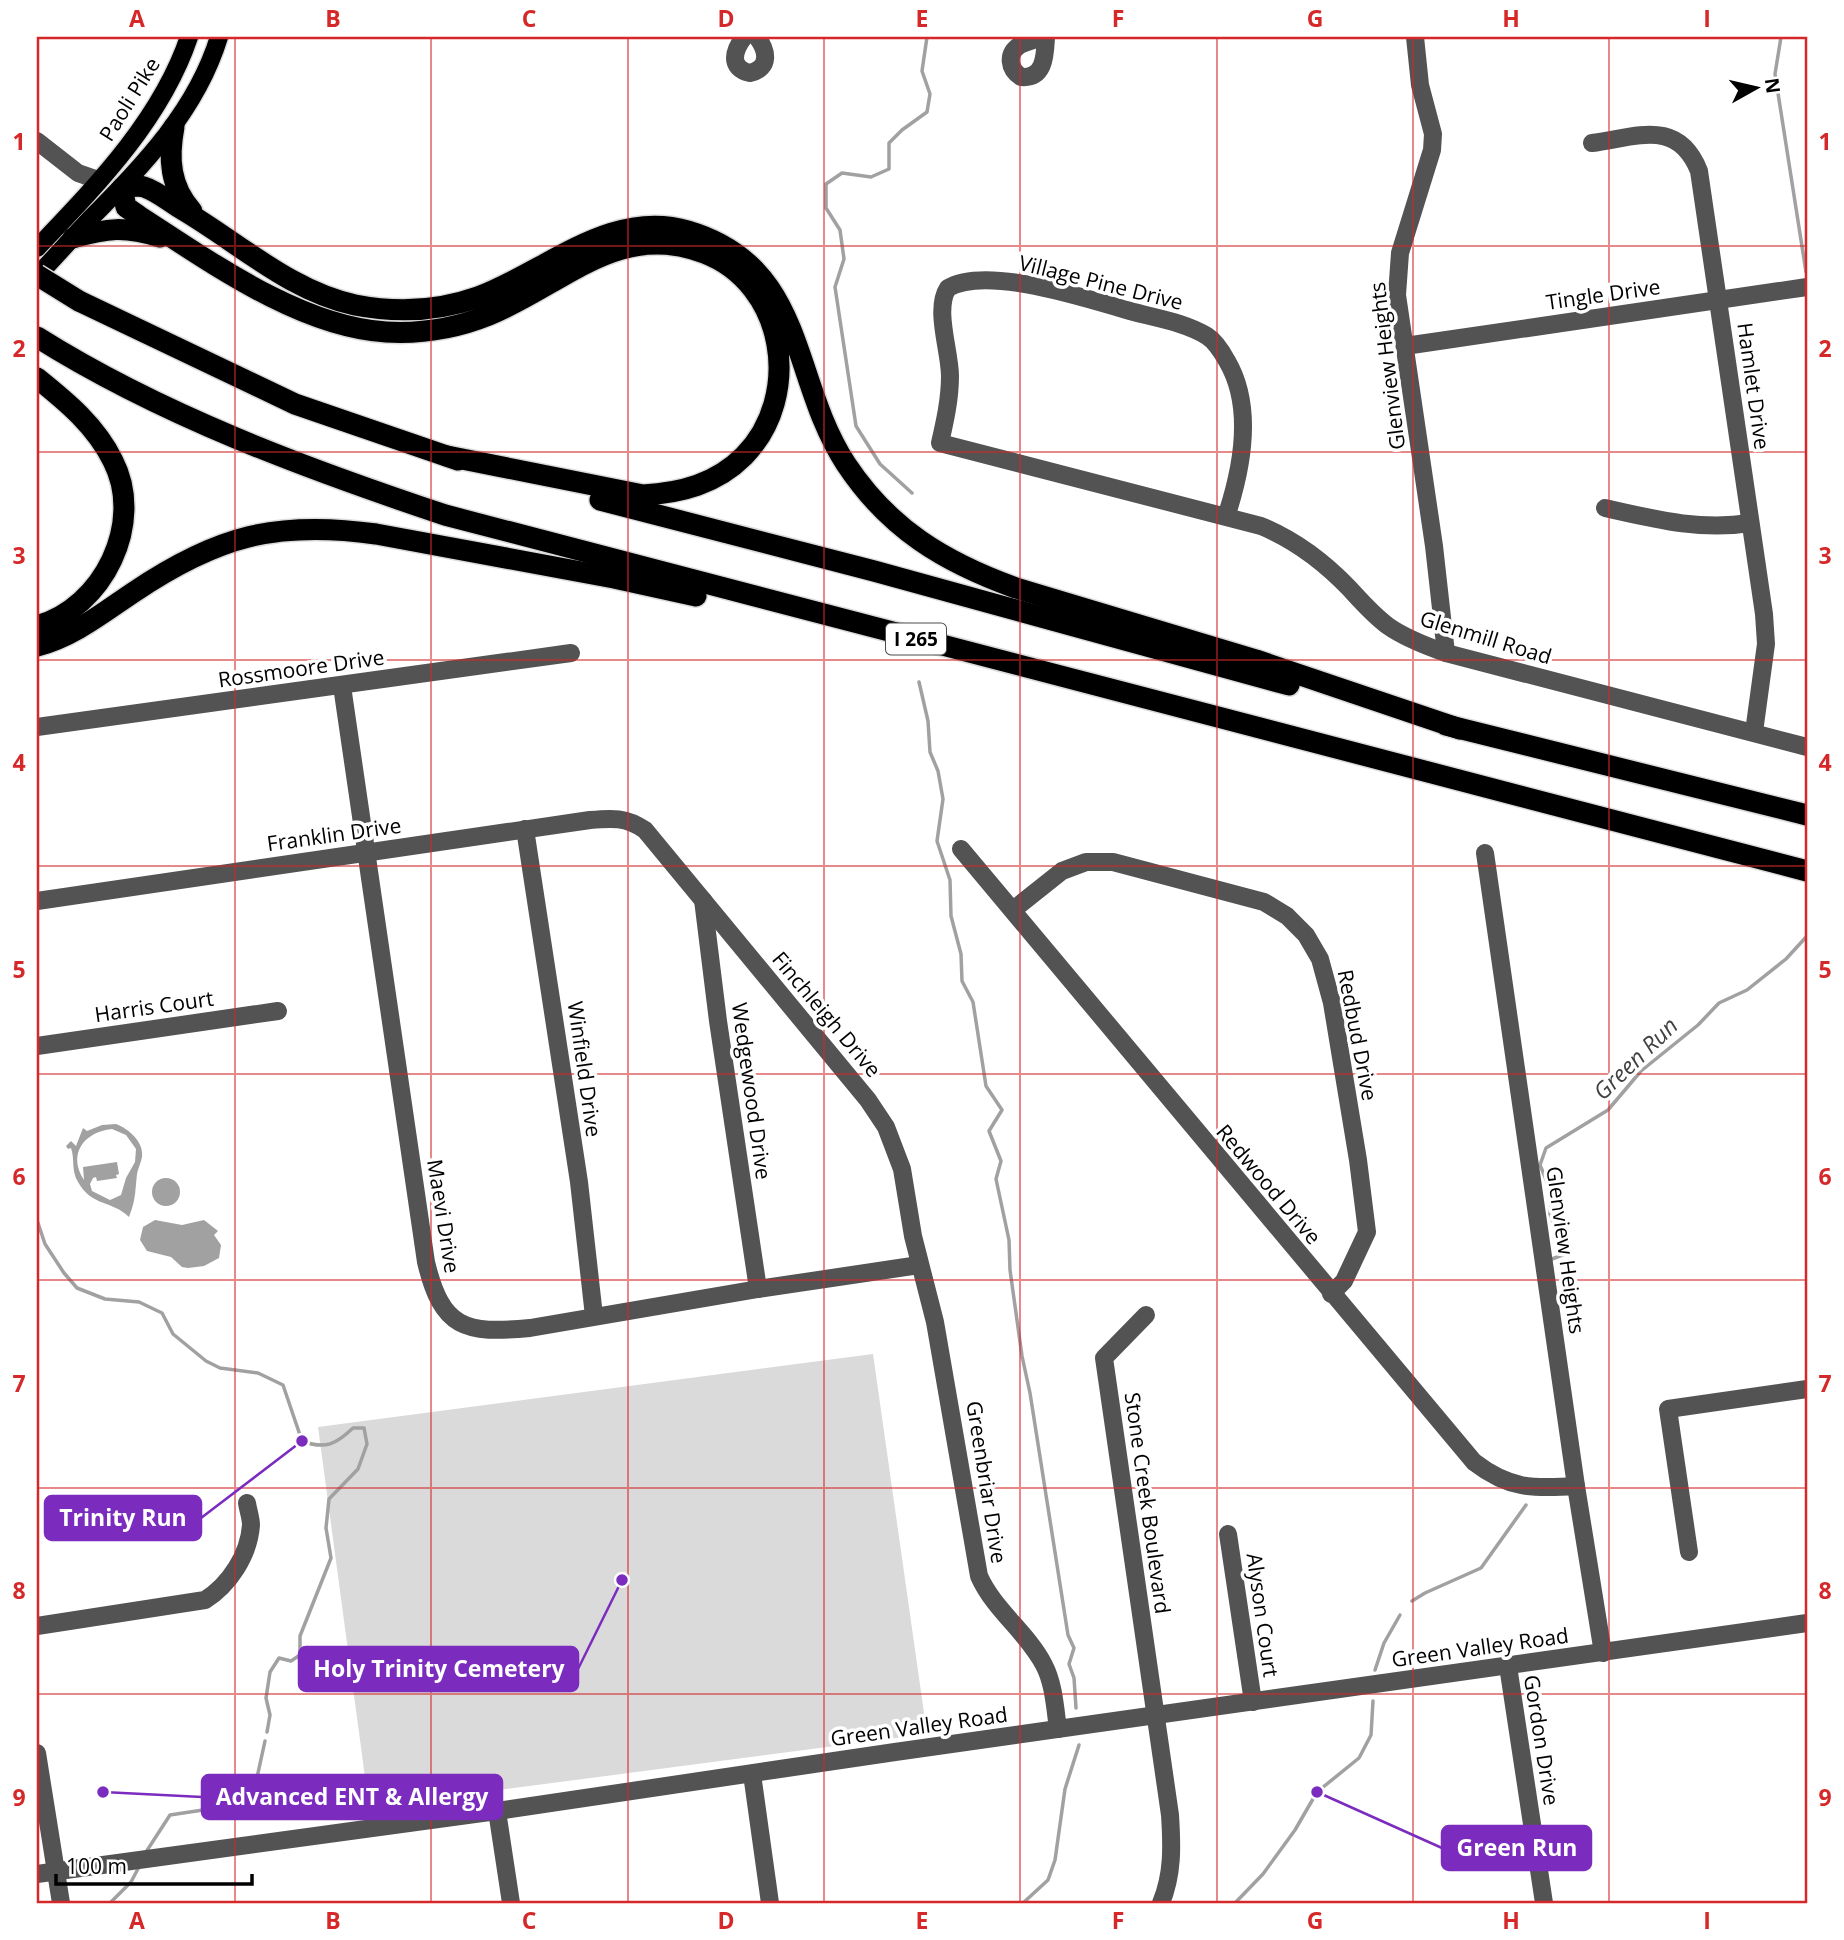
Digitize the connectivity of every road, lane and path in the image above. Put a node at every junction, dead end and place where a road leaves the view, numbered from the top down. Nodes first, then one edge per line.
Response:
1 (189, 37) edge
2 (219, 37) edge
3 (744, 37) edge
4 (757, 37) edge
5 (1415, 37) edge
6 (174, 127) junction
7 (37, 141) edge
8 (1591, 143) dead end
9 (98, 180) junction
10 (122, 188) junction
11 (219, 231) junction
12 (73, 237) junction
13 (179, 241) junction
14 (37, 248) edge
15 (37, 276) edge
16 (1807, 288) edge
17 (1718, 301) junction
18 (42, 341) edge
19 (1405, 346) junction
20 (37, 378) edge
21 (940, 443) joint
22 (447, 456) junction
23 (1605, 508) dead end
24 (1226, 517) junction
25 (1750, 523) junction
26 (37, 626) edge
27 (893, 633) junction
28 (37, 646) edge
29 (571, 653) dead end
30 (1446, 653) junction
31 (342, 685) junction
32 (37, 727) edge
33 (1460, 729) junction
34 (1754, 732) junction
35 (1807, 747) edge
36 (1807, 815) edge
37 (637, 824) joint
38 (525, 830) junction
39 (961, 849) dead end
40 (365, 852) junction
41 (1485, 853) dead end
42 (1807, 871) edge
43 (703, 900) junction
44 (37, 901) edge
45 (1013, 910) junction
46 (278, 1011) dead end
47 (37, 1046) edge
48 (919, 1265) junction
49 (758, 1289) junction
50 (1331, 1294) junction
51 (1146, 1315) dead end
52 (594, 1316) junction
53 (1807, 1389) edge
54 (1576, 1486) junction
55 (247, 1503) dead end
56 (1228, 1534) dead end
57 (1689, 1552) dead end
58 (1807, 1623) edge
59 (37, 1626) edge
60 (1603, 1653) junction
61 (1508, 1666) junction
62 (1253, 1702) junction
63 (1156, 1715) junction
64 (1058, 1729) junction
65 (37, 1753) edge
66 (752, 1774) junction
67 (497, 1811) junction
68 (56, 1871) junction
69 (37, 1874) edge
70 (60, 1898) edge
71 (511, 1903) edge
72 (770, 1903) edge
73 (1161, 1903) edge
74 (1544, 1903) edge

1 - 9 main road, Paoli Pike
2 - 6 main road
3 - 4 street
5 - 19 street, Glenview Heights
6 - 10 main road
6 - 11 highway
7 - 9 street
8 - 17 street, Hamlet Drive
9 - 10 main road
9 - 14 main road, Paoli Pike
10 - 11 highway
10 - 12 main road
10 - 13 highway
11 - 33 highway
12 - 13 highway
12 - 15 main road
13 - 22 highway
15 - 22 highway, I 265, bridge
16 - 17 street, Tingle Drive
17 - 19 street, Tingle Drive
17 - 25 street, Hamlet Drive
18 - 27 highway, I 265
19 - 30 street, Glenview Heights
20 - 26 highway
21 - 24 street, Glenmill Road
21 - 24 street, Village Pine Drive
22 - 33 highway, I 265
23 - 25 street
24 - 30 street, Glenmill Road
25 - 34 street, Hamlet Drive
27 - 28 highway
27 - 42 highway, I 265
29 - 31 street, Rossmoore Drive
30 - 34 street, Glenmill Road
31 - 32 street, Rossmoore Drive
31 - 40 street, Maevi Drive
33 - 36 highway, I 265
34 - 35 street, Glenmill Road
37 - 38 street, Franklin Drive
37 - 43 street, Finchleigh Drive
38 - 40 street, Franklin Drive
38 - 52 street, Winfield Drive
39 - 45 street, Redwood Drive
40 - 44 street, Franklin Drive
40 - 52 street, Maevi Drive
41 - 54 street, Glenview Heights
43 - 48 street, Finchleigh Drive
43 - 49 street, Wedgewood Drive
45 - 50 street, Redwood Drive
45 - 50 street, Redbud Drive
46 - 47 street, Harris Court
48 - 49 street, Maevi Drive
48 - 64 street, Greenbriar Drive
49 - 52 street, Maevi Drive
50 - 54 street, Redwood Drive
51 - 63 street, Stone Creek Boulevard
53 - 57 street
54 - 60 street, Glenview Heights
55 - 59 street
56 - 62 street, Alyson Court
58 - 60 street, Green Valley Road
60 - 61 street, Green Valley Road
61 - 62 street, Green Valley Road
61 - 74 street, Gordon Drive
62 - 63 street, Green Valley Road
63 - 64 street, Green Valley Road
63 - 73 street
64 - 66 street, Green Valley Road
65 - 68 street
66 - 67 street, Green Valley Road
66 - 72 street
67 - 68 street, Green Valley Road
67 - 71 street
68 - 69 street, Green Valley Road
68 - 70 street

